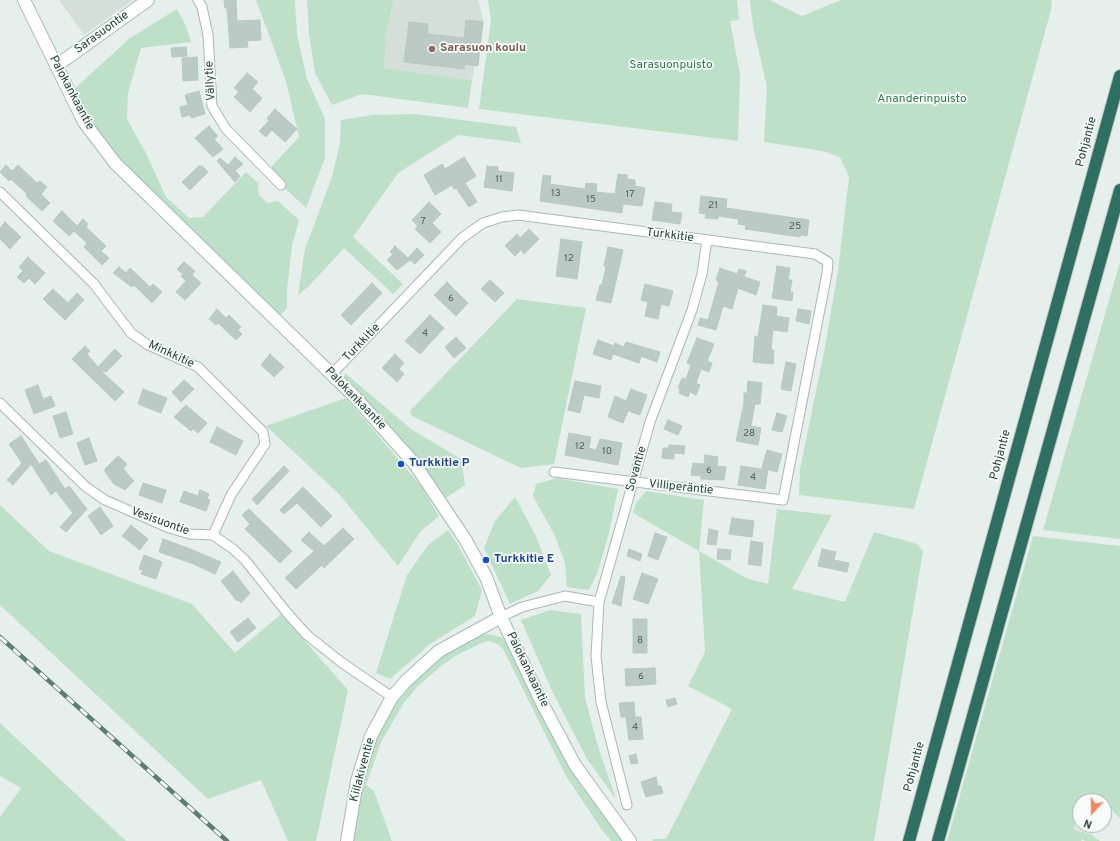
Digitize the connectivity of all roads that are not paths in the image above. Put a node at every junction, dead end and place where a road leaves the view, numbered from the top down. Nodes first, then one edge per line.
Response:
1 (24, 0) edge
2 (148, 0) edge
3 (198, 0) edge
4 (56, 66) junction
5 (1120, 76) edge
6 (281, 185) dead end
7 (1120, 190) edge
8 (0, 192) edge
9 (706, 240) junction
10 (332, 374) junction
11 (0, 403) edge
12 (554, 472) dead end
13 (633, 483) junction
14 (783, 500) joint
15 (213, 535) junction
16 (599, 602) junction
17 (501, 617) junction
18 (392, 697) junction
19 (627, 805) dead end
20 (347, 841) edge
21 (630, 841) edge
22 (909, 841) edge
23 (938, 841) edge

1 - 4 main road, Palokankaantie
2 - 4 main road, Sarasuontie
3 - 6 street, Vällytie
4 - 10 main road, Palokankaantie
5 - 22 highway, Pohjantie
7 - 23 highway
8 - 15 street, Minkkitie
9 - 10 street, Turkkitie
9 - 13 street, Sovantie
9 - 14 street, Turkkitie
10 - 17 main road, Palokankaantie
11 - 15 street, Vesisuontie
12 - 13 street, Villiperäntie
13 - 14 street, Villiperäntie
13 - 16 street, Sovantie
15 - 18 street
16 - 17 street
16 - 19 street
17 - 18 main road, Kiilakiventie
17 - 21 main road, Palokankaantie
18 - 20 main road, Kiilakiventie

